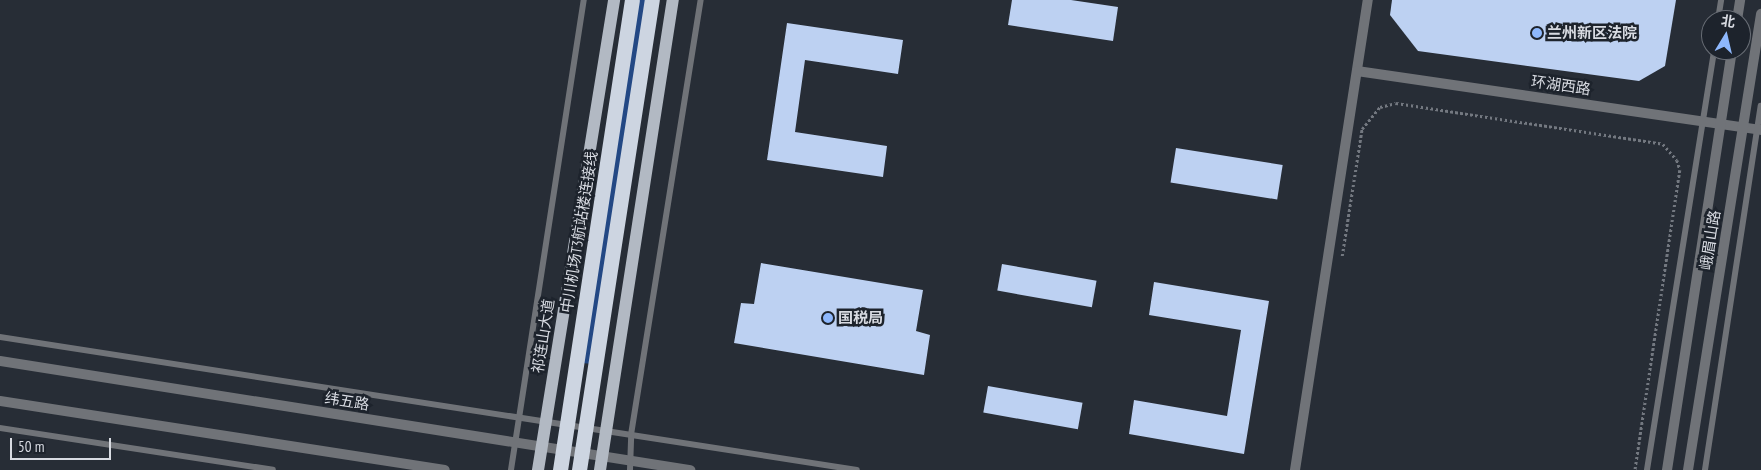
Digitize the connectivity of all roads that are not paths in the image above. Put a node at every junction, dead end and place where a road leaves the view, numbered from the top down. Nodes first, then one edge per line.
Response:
1 (584, 0) edge
2 (614, 0) edge
3 (632, 0) edge
4 (652, 0) edge
5 (673, 0) edge
6 (701, 0) edge
7 (1368, 0) edge
8 (1761, 14) edge
9 (1713, 60) edge
10 (1730, 60) edge
11 (1357, 72) junction
12 (1761, 106) edge
13 (1704, 120) junction
14 (1720, 122) junction
15 (1744, 128) junction
16 (1759, 130) edge
17 (0, 337) edge
18 (0, 361) edge
19 (0, 401) edge
20 (519, 418) junction
21 (546, 422) junction
22 (0, 428) edge
23 (606, 431) junction
24 (631, 435) junction
25 (515, 443) junction
26 (542, 447) junction
27 (602, 456) junction
28 (631, 466) edge
29 (273, 470) edge
30 (445, 470) edge
31 (511, 470) edge
32 (538, 470) edge
33 (560, 470) edge
34 (580, 470) edge
35 (600, 470) edge
36 (690, 470) edge
37 (856, 470) edge
38 (1295, 470) edge
39 (1647, 470) edge
40 (1667, 470) edge
41 (1688, 470) edge
42 (1705, 470) edge

1 - 20 lane
2 - 21 main road, 祁连山大道
3 - 33 highway, 中川机场T3航站楼连接线
4 - 34 highway
5 - 23 main road
6 - 24 lane
7 - 11 street
8 - 15 street, 峨眉山路
9 - 13 lane
10 - 14 street, 峨眉山路
11 - 13 street, 环湖西路
11 - 38 street
12 - 16 lane
13 - 14 street, 环湖西路
13 - 39 lane
14 - 15 street, 环湖西路
14 - 40 street, 峨眉山路
15 - 16 street, 环湖西路
15 - 41 street, 峨眉山路
16 - 42 lane
17 - 20 lane
18 - 25 street, 纬五路
19 - 30 street
20 - 21 lane
20 - 25 lane
21 - 23 lane
21 - 26 main road, 祁连山大道
22 - 29 lane
23 - 24 lane
23 - 27 main road
24 - 28 lane
24 - 37 lane
25 - 26 street, 纬五路
25 - 31 lane
26 - 27 street, 纬五路
26 - 32 main road, 祁连山大道
27 - 28 street, 纬五路
27 - 35 main road
28 - 36 street, 纬五路

